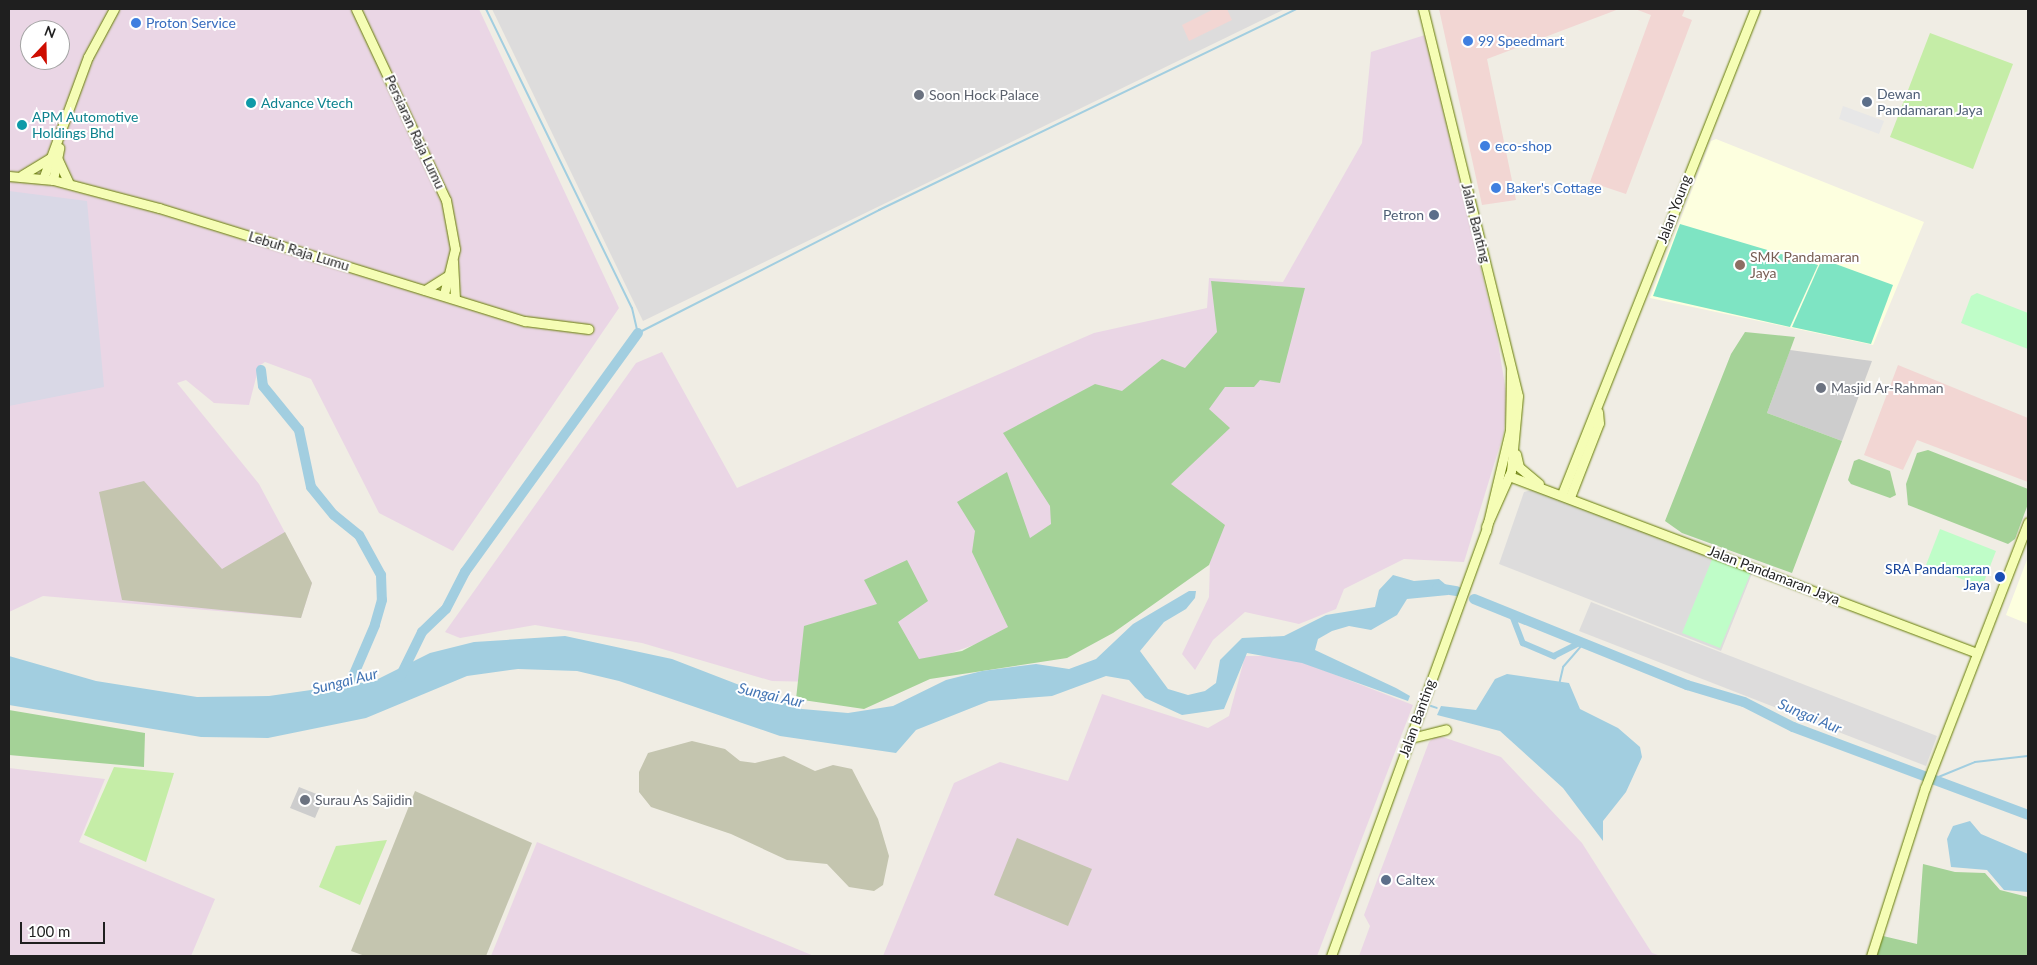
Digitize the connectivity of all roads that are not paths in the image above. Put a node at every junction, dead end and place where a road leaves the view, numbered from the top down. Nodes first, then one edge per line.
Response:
1 (114, 9) edge
2 (356, 9) edge
3 (1423, 9) edge
4 (1755, 9) edge
5 (55, 157) junction
6 (22, 175) junction
7 (9, 176) edge
8 (48, 179) junction
9 (69, 184) junction
10 (452, 276) junction
11 (425, 290) junction
12 (444, 294) junction
13 (455, 298) junction
14 (469, 302) junction
15 (588, 329) dead end
16 (1513, 441) junction
17 (1508, 474) junction
18 (1536, 484) junction
19 (1503, 494) junction
20 (1566, 495) junction
21 (1493, 498) junction
22 (2028, 522) edge
23 (1486, 527) junction
24 (1977, 653) junction
25 (1446, 729) dead end
26 (1411, 738) junction
27 (1331, 956) edge
28 (1871, 956) edge

1 - 5 main road
2 - 10 main road, Persiaran Raja Lumu
3 - 16 main road, Jalan Banting
4 - 20 main road, Jalan Young
5 - 6 main road
5 - 8 main road
5 - 9 main road
6 - 7 main road, Lebuh Raja Lumu
6 - 8 main road, Lebuh Raja Lumu
8 - 9 main road, Lebuh Raja Lumu
9 - 11 main road, Lebuh Raja Lumu
10 - 11 main road
10 - 12 main road
10 - 13 main road
10 - 14 main road
11 - 12 main road, Lebuh Raja Lumu
12 - 13 main road, Lebuh Raja Lumu
13 - 14 main road, Lebuh Raja Lumu
14 - 15 main road, Lebuh Raja Lumu
16 - 17 main road
16 - 18 main road
16 - 21 main road, Jalan Banting
17 - 18 main road, Jalan Pandamaran Jaya
17 - 19 main road
17 - 21 main road
18 - 19 main road
18 - 20 main road, Jalan Pandamaran Jaya
19 - 23 main road
20 - 24 main road, Jalan Pandamaran Jaya
21 - 23 main road, Jalan Banting
22 - 24 main road
23 - 26 main road, Jalan Banting
24 - 28 main road
25 - 26 main road
26 - 27 main road, Jalan Banting

